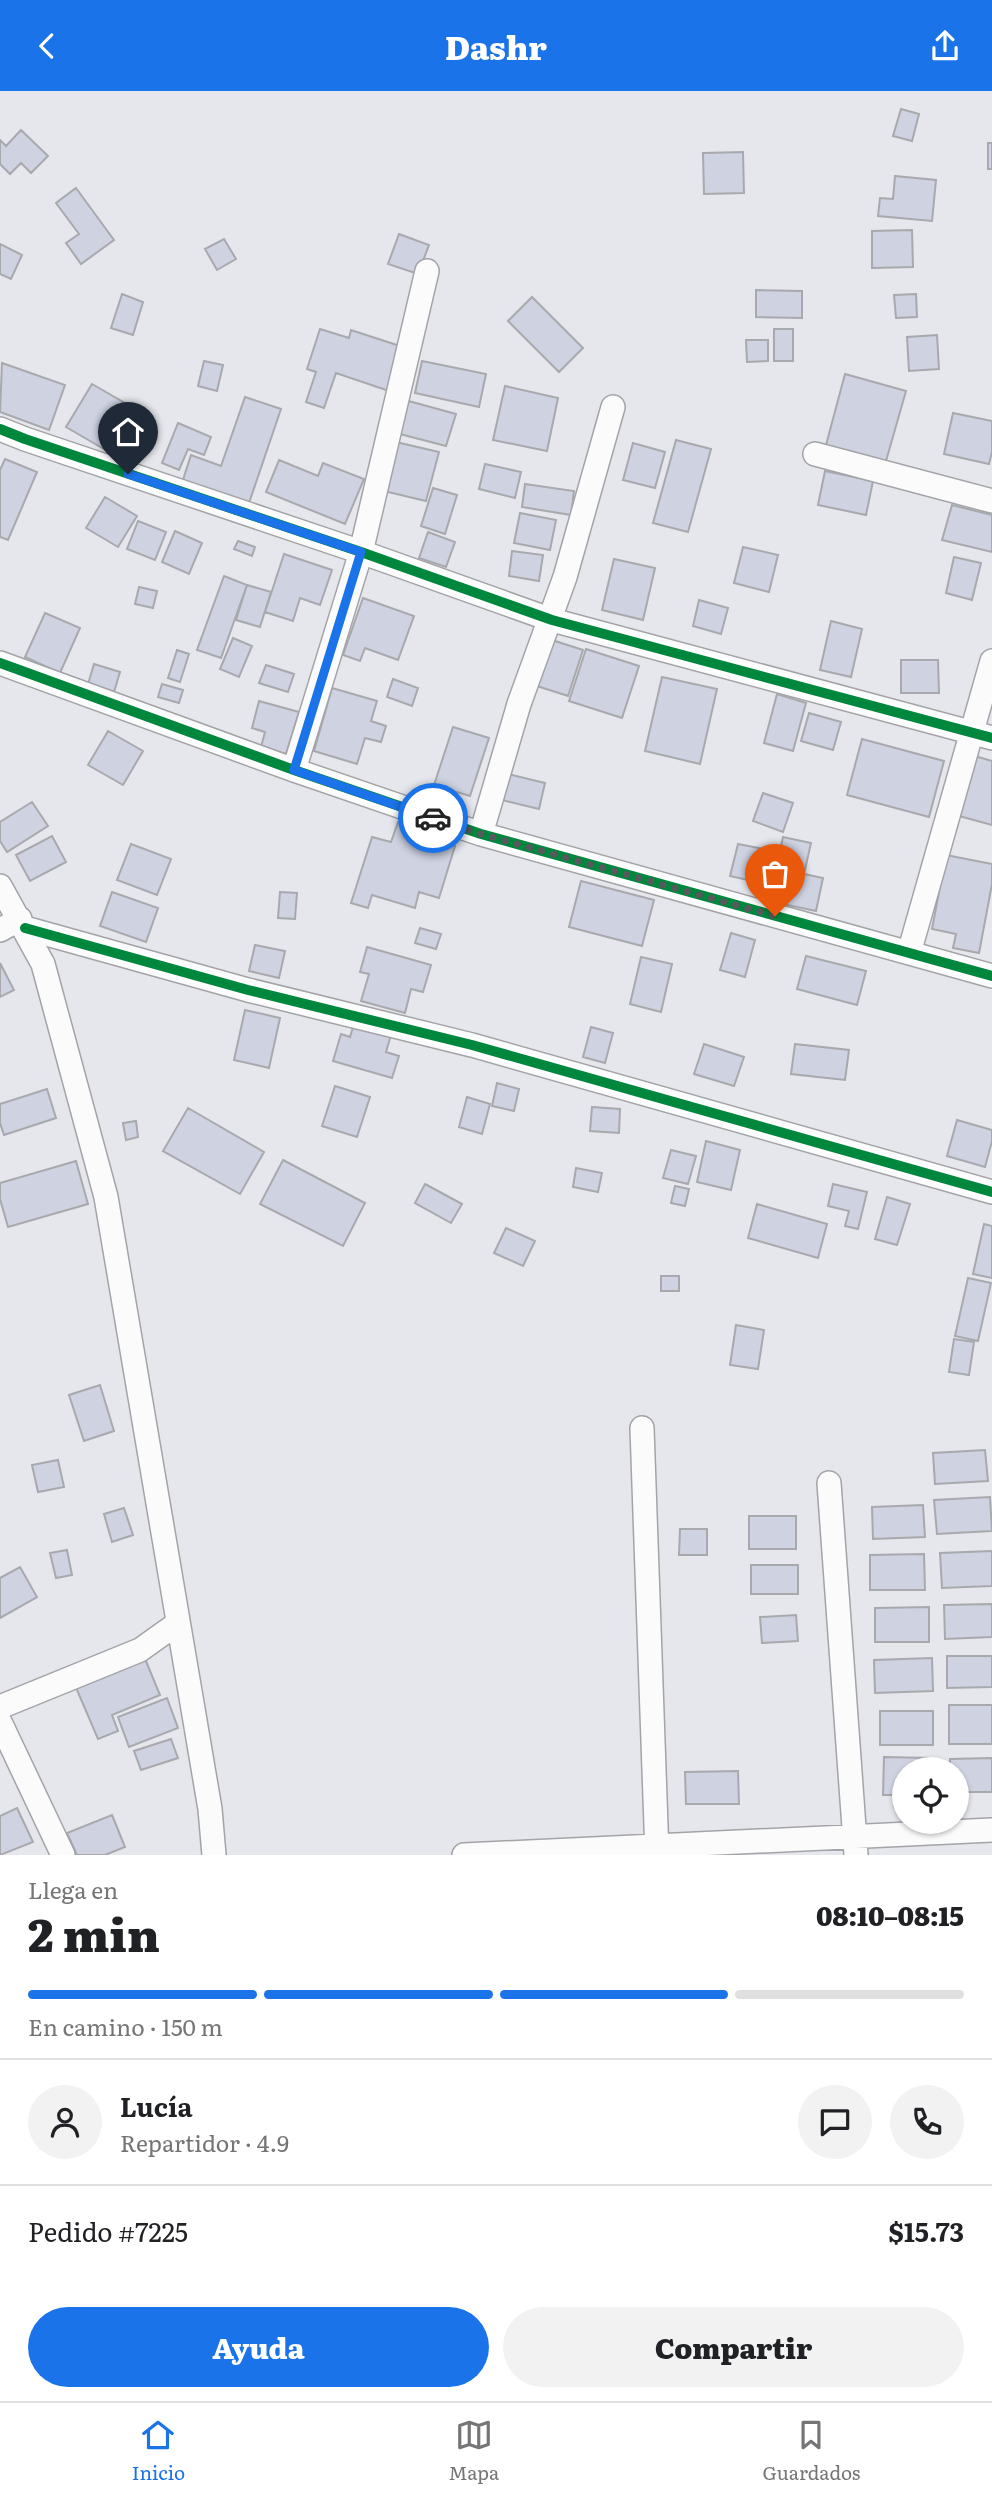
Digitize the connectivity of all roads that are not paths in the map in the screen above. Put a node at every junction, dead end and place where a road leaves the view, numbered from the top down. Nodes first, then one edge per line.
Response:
1 (427, 271) dead end
2 (612, 407) dead end
3 (0, 429) edge
4 (815, 454) dead end
5 (992, 501) edge
6 (361, 552) junction
7 (552, 619) junction
8 (992, 661) edge
9 (0, 663) edge
10 (982, 736) edge
11 (294, 770) junction
12 (481, 834) junction
13 (0, 885) edge
14 (15, 926) edge
15 (909, 954) junction
16 (992, 976) edge
17 (992, 1192) edge
18 (642, 1428) dead end
19 (829, 1483) dead end
20 (178, 1623) junction
21 (0, 1707) edge
22 (0, 1723) edge
23 (992, 1830) edge
24 (855, 1846) edge
25 (656, 1850) edge
26 (504, 1854) edge
27 (63, 1855) edge
28 (214, 1855) edge
29 (464, 1855) edge

1 - 6 street
2 - 7 street
3 - 6 street
4 - 5 street
6 - 7 street
6 - 11 street
7 - 10 street
7 - 12 street
8 - 10 street
9 - 11 street
10 - 15 street
11 - 12 street
12 - 15 street
13 - 14 street
14 - 17 street
14 - 20 street
15 - 16 street
18 - 25 street
19 - 24 street
20 - 21 street
20 - 28 street
22 - 27 street
23 - 24 street
24 - 25 street
25 - 26 street
26 - 29 street

